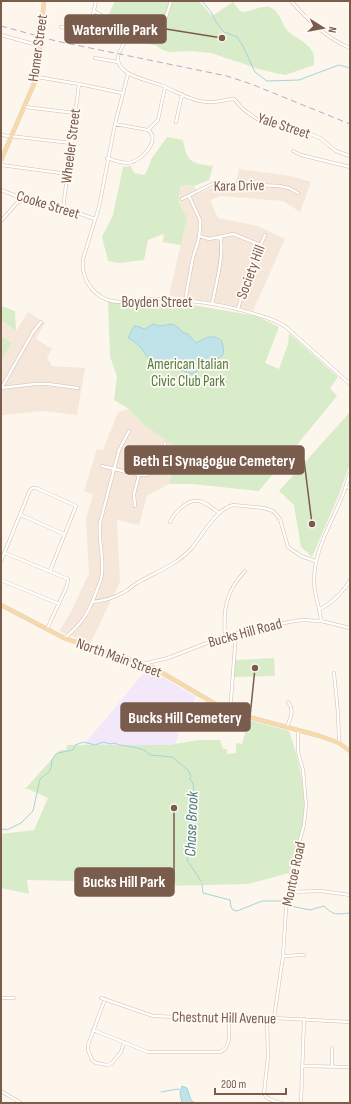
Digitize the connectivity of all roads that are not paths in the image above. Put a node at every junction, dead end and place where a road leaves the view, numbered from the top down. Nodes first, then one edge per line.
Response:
1 (44, 1) edge
2 (96, 1) edge
3 (171, 1) edge
4 (291, 1) edge
5 (94, 10) junction
6 (61, 27) dead end
7 (89, 32) junction
8 (133, 33) junction
9 (1, 35) edge
10 (87, 41) dead end
11 (41, 46) junction
12 (350, 48) edge
13 (95, 58) dead end
14 (118, 62) junction
15 (128, 74) junction
16 (37, 77) junction
17 (79, 84) junction
18 (165, 87) junction
19 (122, 94) junction
20 (182, 94) junction
21 (25, 106) junction
22 (75, 112) junction
23 (176, 122) dead end
24 (115, 124) junction
25 (148, 130) junction
26 (1, 135) edge
27 (12, 136) junction
28 (71, 143) junction
29 (293, 151) dead end
30 (350, 156) edge
31 (107, 158) junction
32 (1, 160) edge
33 (1, 165) edge
34 (350, 167) edge
35 (68, 174) junction
36 (1, 190) edge
37 (298, 193) dead end
38 (189, 196) junction
39 (24, 199) junction
40 (182, 199) dead end
41 (63, 209) junction
42 (95, 219) junction
43 (1, 221) edge
44 (265, 235) dead end
45 (199, 236) junction
46 (220, 237) junction
47 (261, 245) junction
48 (185, 301) junction
49 (212, 304) junction
50 (238, 309) junction
51 (41, 322) dead end
52 (350, 384) edge
53 (1, 388) edge
54 (78, 388) dead end
55 (129, 431) dead end
56 (165, 443) dead end
57 (102, 466) dead end
58 (115, 469) junction
59 (350, 473) edge
60 (139, 475) junction
61 (346, 487) junction
62 (350, 488) edge
63 (135, 506) dead end
64 (219, 513) junction
65 (21, 515) junction
66 (170, 522) dead end
67 (64, 534) junction
68 (4, 553) junction
69 (315, 561) junction
70 (1, 562) edge
71 (245, 570) dead end
72 (50, 572) junction
73 (1, 580) edge
74 (350, 580) edge
75 (92, 602) junction
76 (59, 604) junction
77 (1, 605) edge
78 (320, 610) junction
79 (321, 621) junction
80 (350, 628) edge
81 (47, 629) junction
82 (236, 633) junction
83 (225, 636) junction
84 (64, 638) junction
85 (142, 664) junction
86 (334, 673) dead end
87 (288, 702) dead end
88 (230, 712) junction
89 (287, 727) junction
90 (298, 730) junction
91 (339, 743) junction
92 (350, 751) edge
93 (290, 892) junction
94 (350, 895) edge
95 (304, 955) dead end
96 (282, 956) junction
97 (1, 998) edge
98 (14, 998) dead end
99 (101, 998) dead end
100 (105, 999) junction
101 (274, 1018) junction
102 (304, 1019) junction
103 (229, 1020) junction
104 (267, 1020) junction
105 (350, 1022) edge
106 (93, 1030) junction
107 (124, 1042) junction
108 (332, 1048) dead end
109 (303, 1066) junction
110 (332, 1066) junction
111 (350, 1067) edge
112 (1, 1091) edge
113 (21, 1103) edge
114 (282, 1103) edge
115 (301, 1103) edge

1 - 11 main road, Homer Street
2 - 5 street
3 - 8 street
4 - 12 street
5 - 7 street
5 - 8 street
6 - 7 street
7 - 10 street
8 - 14 street
9 - 11 street
11 - 16 main road, Homer Street
13 - 14 street
14 - 15 street
15 - 18 street, Yale Street
15 - 19 street, Boyden Street
16 - 17 street
16 - 21 main road, Homer Street
17 - 19 street
17 - 22 street, Wheeler Street
18 - 20 street, Yale Street
18 - 25 street
19 - 24 street, Boyden Street
20 - 23 street
20 - 30 street, Yale Street
21 - 22 street
21 - 27 main road, Homer Street
22 - 28 street, Wheeler Street
24 - 25 street
24 - 31 street, Boyden Street
25 - 31 street
26 - 27 street
27 - 28 street
27 - 32 main road, Homer Street
28 - 35 street, Wheeler Street
29 - 34 street, Yale Street
31 - 42 street, Boyden Street
33 - 35 street
35 - 41 street, Wheeler Street
36 - 39 street, Cooke Street
37 - 38 street, Kara Drive
38 - 40 street, Kara Drive
38 - 45 street
39 - 41 street, Cooke Street
39 - 43 street
41 - 42 street, Cooke Street
42 - 48 street, Boyden Street
44 - 47 street, Society Hill
45 - 46 street
45 - 48 street
46 - 47 street
46 - 49 street
47 - 50 street, Society Hill
48 - 49 street, Boyden Street
49 - 50 street, Boyden Street
50 - 52 street, Boyden Street
51 - 53 street
53 - 54 street
55 - 58 street
56 - 60 street
57 - 58 street
58 - 60 street
58 - 75 street
59 - 61 street
60 - 63 street
61 - 62 street
61 - 69 street
64 - 66 street
64 - 69 street
64 - 75 street
65 - 67 street
65 - 67 street
65 - 68 street
67 - 72 street
68 - 70 street
68 - 72 street
69 - 78 street
71 - 83 street
72 - 76 street
73 - 76 street
74 - 78 street
75 - 84 street
76 - 81 street
77 - 81 main road, North Main Street
78 - 79 street
79 - 80 street, Bucks Hill Road
79 - 82 street, Bucks Hill Road
81 - 84 main road, North Main Street
82 - 83 street, Bucks Hill Road
82 - 88 street
83 - 85 street, Bucks Hill Road
84 - 85 main road, North Main Street
85 - 88 main road, North Main Street
86 - 91 street
87 - 89 street
88 - 89 main road, North Main Street
89 - 90 main road, North Main Street
90 - 91 main road, North Main Street
90 - 93 street, Montoe Road
91 - 92 main road, North Main Street
93 - 94 street
93 - 96 street, Montoe Road
95 - 96 street
96 - 101 street, Montoe Road
97 - 98 street
99 - 100 street, Chestnut Hill Avenue
100 - 103 street, Chestnut Hill Avenue
100 - 106 street
101 - 102 street, Chestnut Hill Avenue
101 - 104 street, Chestnut Hill Avenue
102 - 105 street, Chestnut Hill Avenue
102 - 109 street
103 - 104 street, Chestnut Hill Avenue
103 - 107 street
104 - 114 street
106 - 107 street
106 - 107 street
108 - 110 street
109 - 110 street
109 - 115 street
110 - 111 street
112 - 113 street

